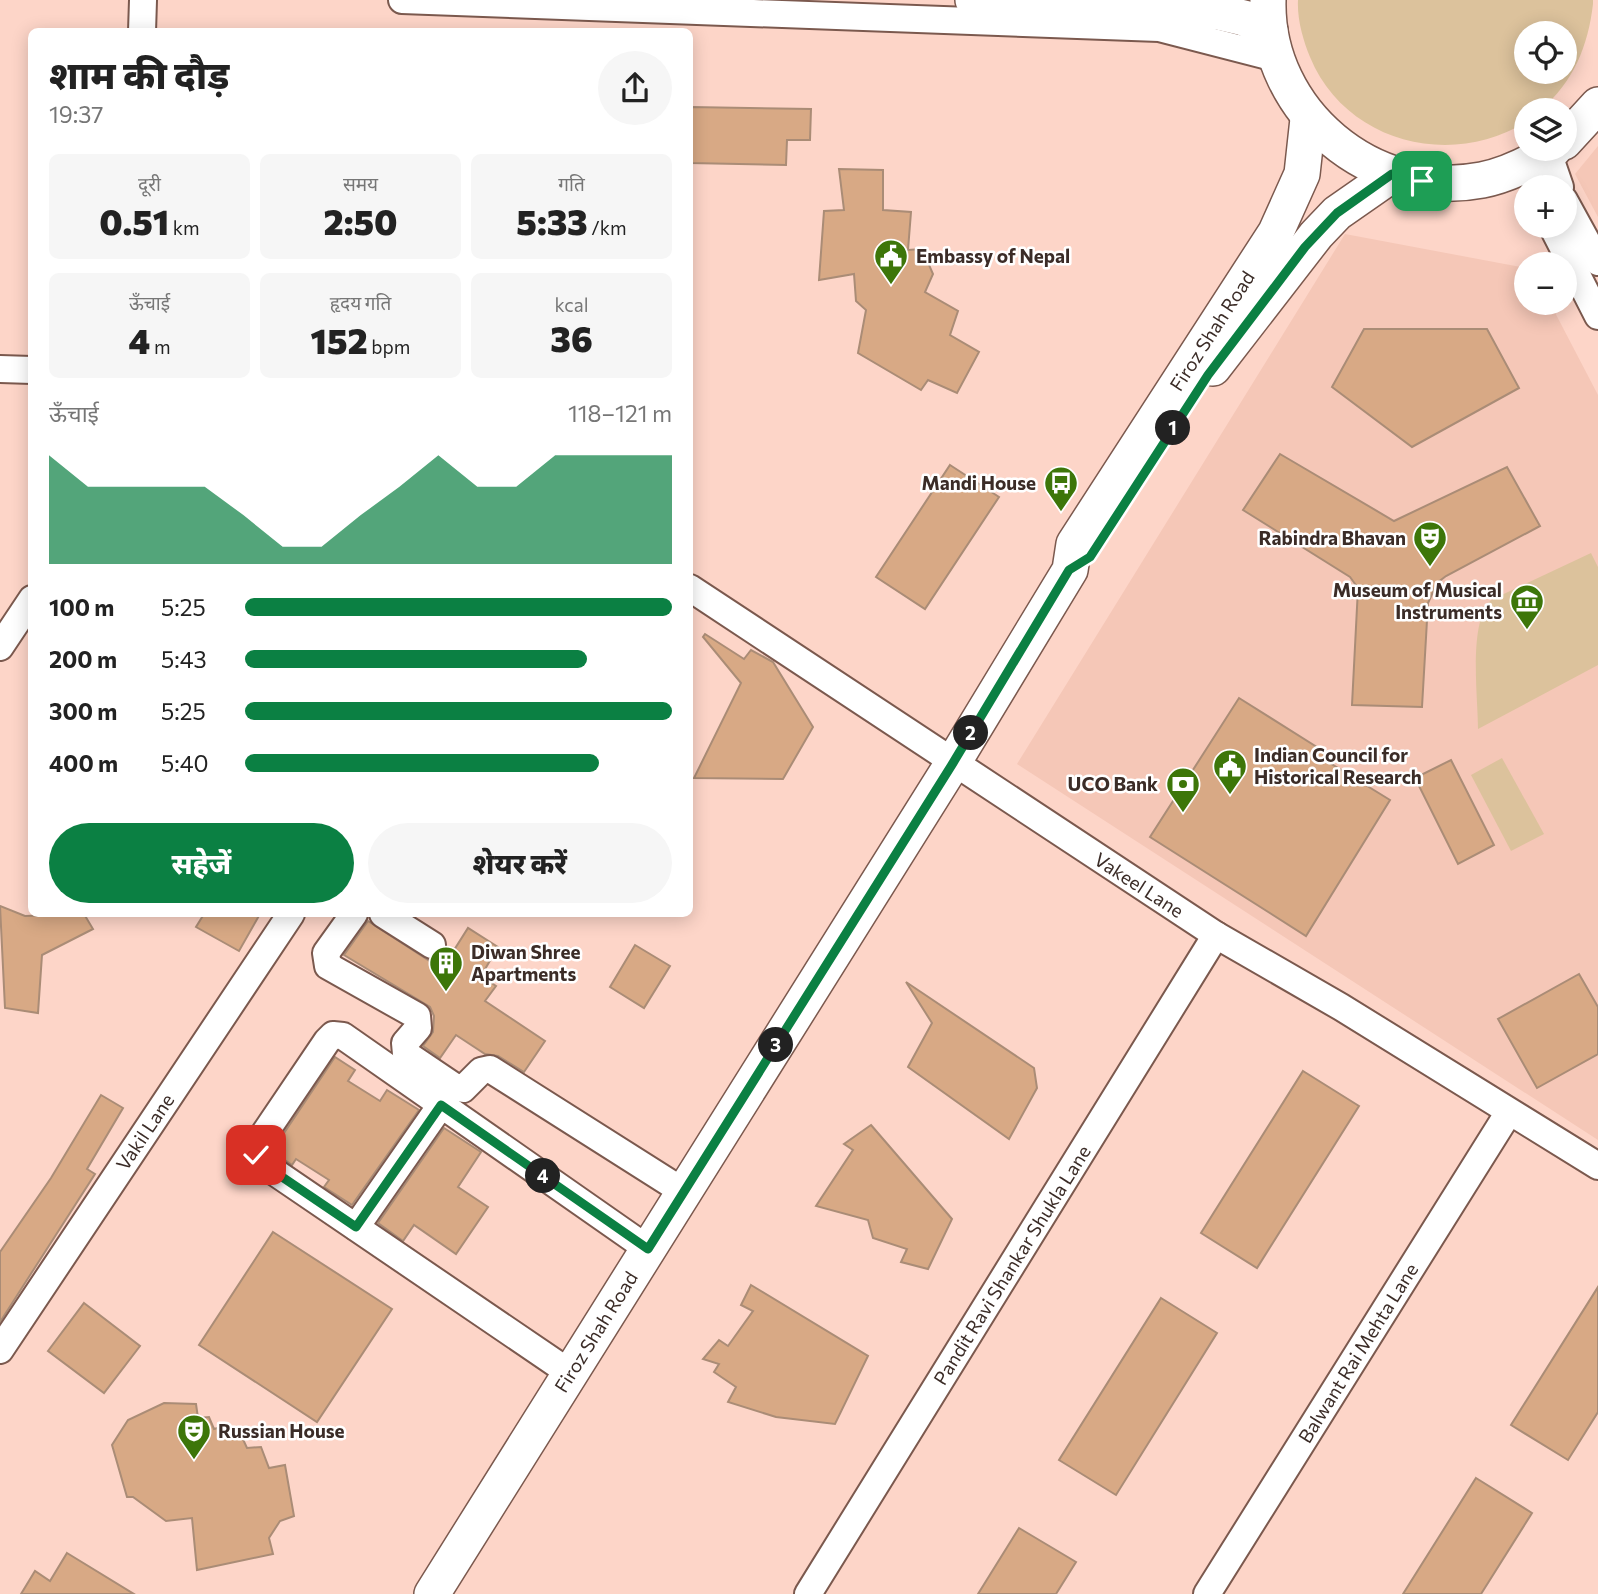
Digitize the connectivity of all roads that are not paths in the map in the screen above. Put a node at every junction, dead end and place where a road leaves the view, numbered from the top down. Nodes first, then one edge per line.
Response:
1 (143, 0) edge
2 (402, 0) edge
3 (973, 0) edge
4 (552, 20) edge
5 (142, 28) edge
6 (1271, 30) edge
7 (1598, 105) edge
8 (1308, 119) junction
9 (1577, 126) edge
10 (1541, 161) edge
11 (1392, 174) junction
12 (1525, 175) edge
13 (1514, 180) edge
14 (1577, 224) edge
15 (1558, 238) edge
16 (1598, 262) edge
17 (1598, 316) edge
18 (0, 369) edge
19 (28, 370) edge
20 (1069, 570) junction
21 (693, 591) edge
22 (28, 605) edge
23 (0, 647) edge
24 (953, 763) junction
25 (289, 917) edge
26 (352, 917) edge
27 (388, 917) edge
28 (1216, 935) junction
29 (432, 945) dead end
30 (441, 1105) junction
31 (1509, 1112) junction
32 (1598, 1166) edge
33 (684, 1192) junction
34 (356, 1227) junction
35 (648, 1249) junction
36 (0, 1350) edge
37 (570, 1373) junction
38 (432, 1594) edge
39 (808, 1594) edge
40 (1207, 1594) edge

1 - 5 street
2 - 4 street
3 - 6 main road
4 - 6 street
6 - 8 main road
7 - 9 main road
8 - 11 main road
8 - 20 main road, Firoz Shah Road
10 - 12 main road
11 - 13 main road
11 - 20 main road, Firoz Shah Road
14 - 16 street
15 - 17 street
18 - 19 street
20 - 24 main road, Firoz Shah Road
21 - 24 street, Vakeel Lane
22 - 23 street
24 - 28 street, Vakeel Lane
24 - 33 main road, Firoz Shah Road
25 - 36 street, Vakil Lane
26 - 33 street
27 - 29 street
28 - 31 street, Vakeel Lane
28 - 39 street, Pandit Ravi Shankar Shukla Lane
30 - 34 street
30 - 34 street
30 - 35 street
31 - 32 street, Vakeel Lane
31 - 40 street, Balwant Rai Mehta Lane
33 - 35 main road, Firoz Shah Road
34 - 37 street
35 - 37 main road, Firoz Shah Road
37 - 38 main road, Firoz Shah Road

